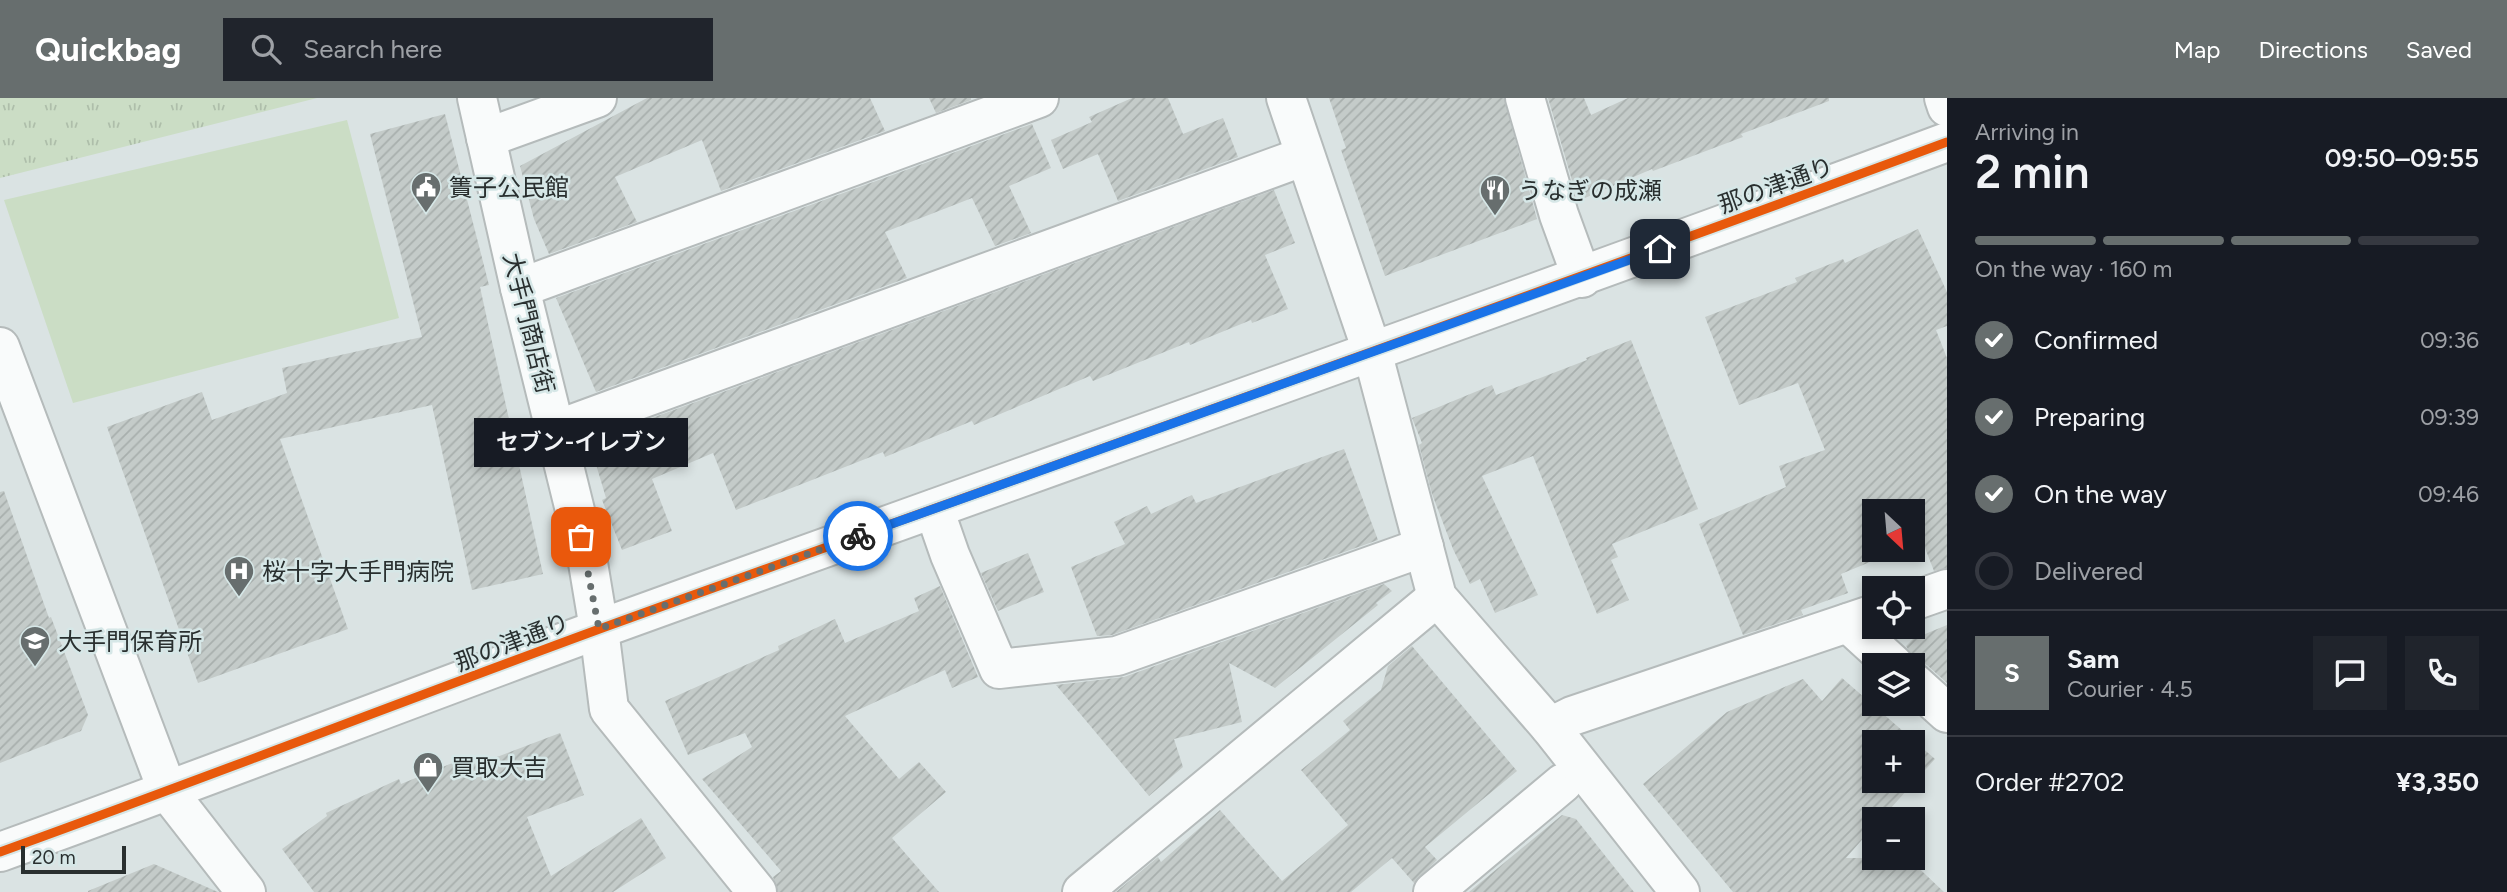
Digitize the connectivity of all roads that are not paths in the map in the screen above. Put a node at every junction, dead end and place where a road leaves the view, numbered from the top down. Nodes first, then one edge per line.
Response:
1 (477, 98) edge
2 (597, 98) edge
3 (1039, 98) edge
4 (1286, 98) edge
5 (1525, 98) edge
6 (1944, 98) edge
7 (1947, 107) edge
8 (486, 138) junction
9 (1947, 142) edge
10 (1305, 156) junction
11 (1582, 278) junction
12 (520, 288) junction
13 (1372, 351) junction
14 (4, 370) edge
15 (556, 430) junction
16 (934, 509) junction
17 (1424, 547) junction
18 (1947, 589) edge
19 (1437, 597) junction
20 (1925, 597) edge
21 (1861, 619) edge
22 (599, 629) junction
23 (1885, 653) edge
24 (1925, 693) edge
25 (1947, 713) edge
26 (1550, 727) junction
27 (1563, 783) dead end
28 (168, 792) junction
29 (0, 852) edge
30 (246, 892) edge
31 (757, 892) edge
32 (1082, 892) edge
33 (1433, 892) edge
34 (1680, 892) edge

1 - 8 street, 大手門商店街
2 - 8 street
3 - 12 street
4 - 10 street
5 - 11 street
6 - 7 street
8 - 12 street, 大手門商店街
9 - 11 street, 那の津通り
10 - 13 street
10 - 15 street
11 - 13 street, 那の津通り
12 - 15 street, 大手門商店街
13 - 16 street, 那の津通り
13 - 17 street
14 - 28 street
15 - 22 street, 大手門商店街
16 - 17 street
16 - 22 street, 那の津通り
17 - 19 street
18 - 20 street
19 - 26 street
19 - 32 street
21 - 23 street
21 - 26 street
22 - 28 street, 那の津通り
22 - 31 street, 大手門商店街
24 - 25 street
26 - 34 street
27 - 33 street
28 - 29 street, 那の津通り
28 - 30 street

